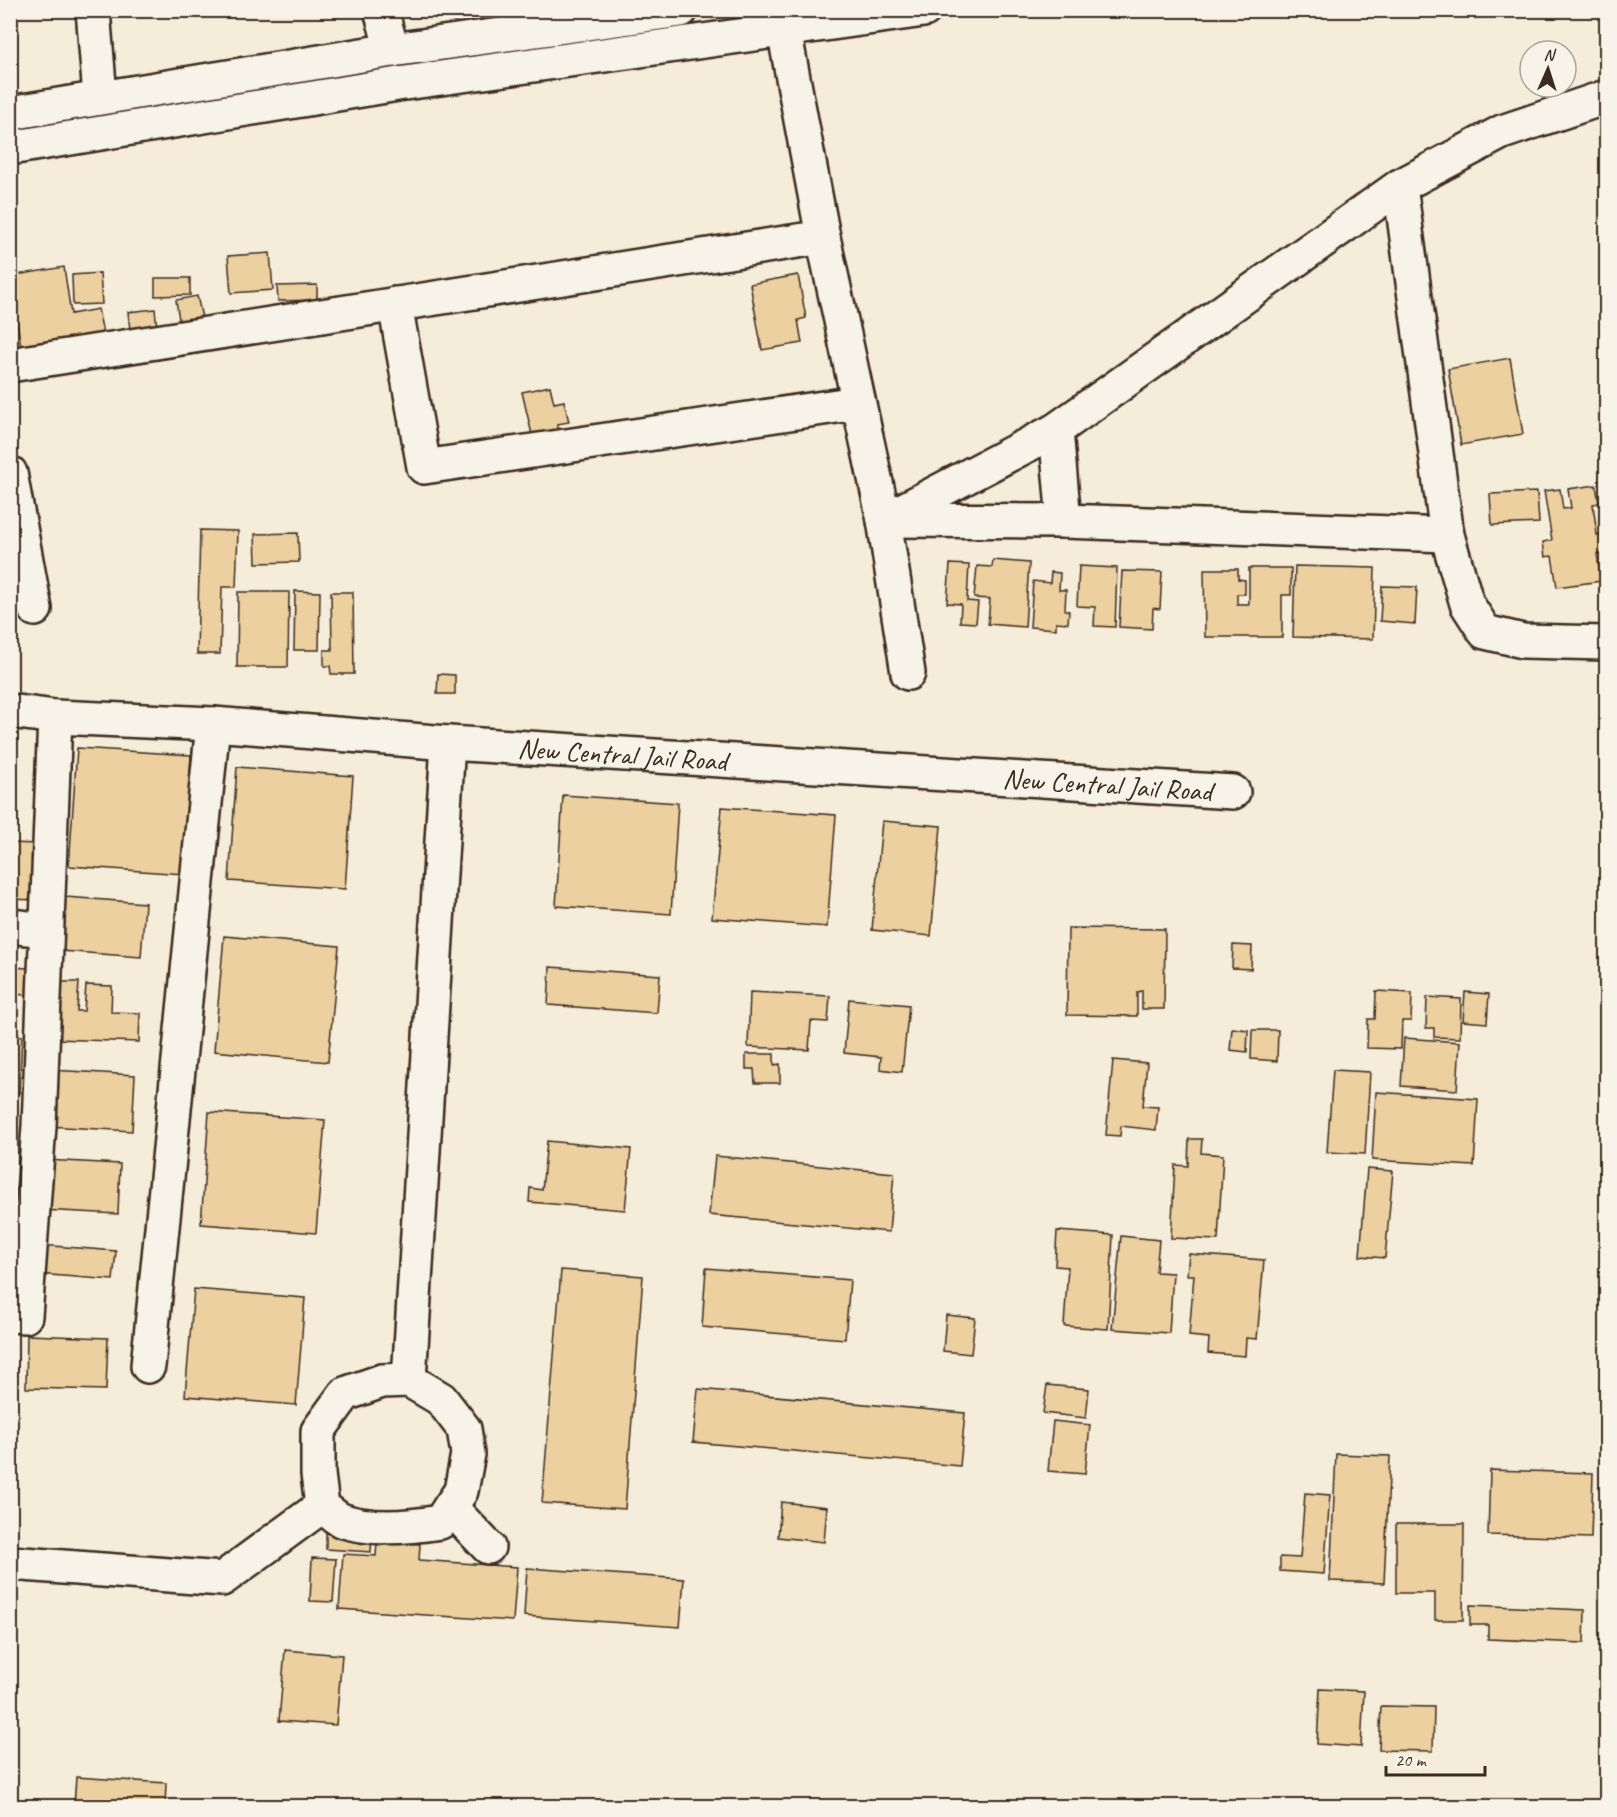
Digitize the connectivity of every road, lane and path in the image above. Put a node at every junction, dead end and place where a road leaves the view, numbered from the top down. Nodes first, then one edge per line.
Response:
1 (93, 10) edge
2 (381, 10) edge
3 (681, 10) edge
4 (924, 10) edge
5 (639, 14) edge
6 (784, 30) junction
7 (392, 50) junction
8 (260, 72) junction
9 (1606, 97) edge
10 (100, 98) junction
11 (266, 106) junction
12 (10, 113) edge
13 (10, 148) edge
14 (1400, 186) junction
15 (823, 237) junction
16 (395, 304) junction
17 (10, 365) edge
18 (857, 403) junction
19 (1056, 430) junction
20 (10, 473) edge
21 (884, 520) junction
22 (1064, 521) junction
23 (1447, 535) junction
24 (35, 609) dead end
25 (1606, 643) edge
26 (908, 673) dead end
27 (10, 711) edge
28 (55, 717) junction
29 (213, 724) junction
30 (448, 743) junction
31 (1233, 792) dead end
32 (10, 926) edge
33 (46, 930) junction
34 (25, 1124) edge
35 (10, 1315) edge
36 (148, 1366) dead end
37 (409, 1380) junction
38 (322, 1506) junction
39 (450, 1507) junction
40 (488, 1547) dead end
41 (10, 1563) edge

1 - 10 street
2 - 7 street
3 - 5 street
4 - 6 street
5 - 7 street
6 - 11 street
6 - 15 street
7 - 8 street
8 - 10 street
8 - 11 street
9 - 14 street
10 - 12 street
11 - 13 street
14 - 19 street
14 - 23 street
15 - 16 street
15 - 18 street
16 - 17 street
16 - 18 street
18 - 21 street
19 - 21 street
19 - 22 street
20 - 24 street
21 - 22 street
21 - 26 street
22 - 23 street
23 - 25 street
27 - 28 street, New Central Jail Road
28 - 29 street, New Central Jail Road
28 - 33 street
29 - 30 street, New Central Jail Road
29 - 36 street
30 - 31 street, New Central Jail Road
30 - 37 street
32 - 33 street
33 - 34 street
34 - 35 street
37 - 38 street
37 - 39 street
38 - 39 street
38 - 41 street
39 - 40 street

